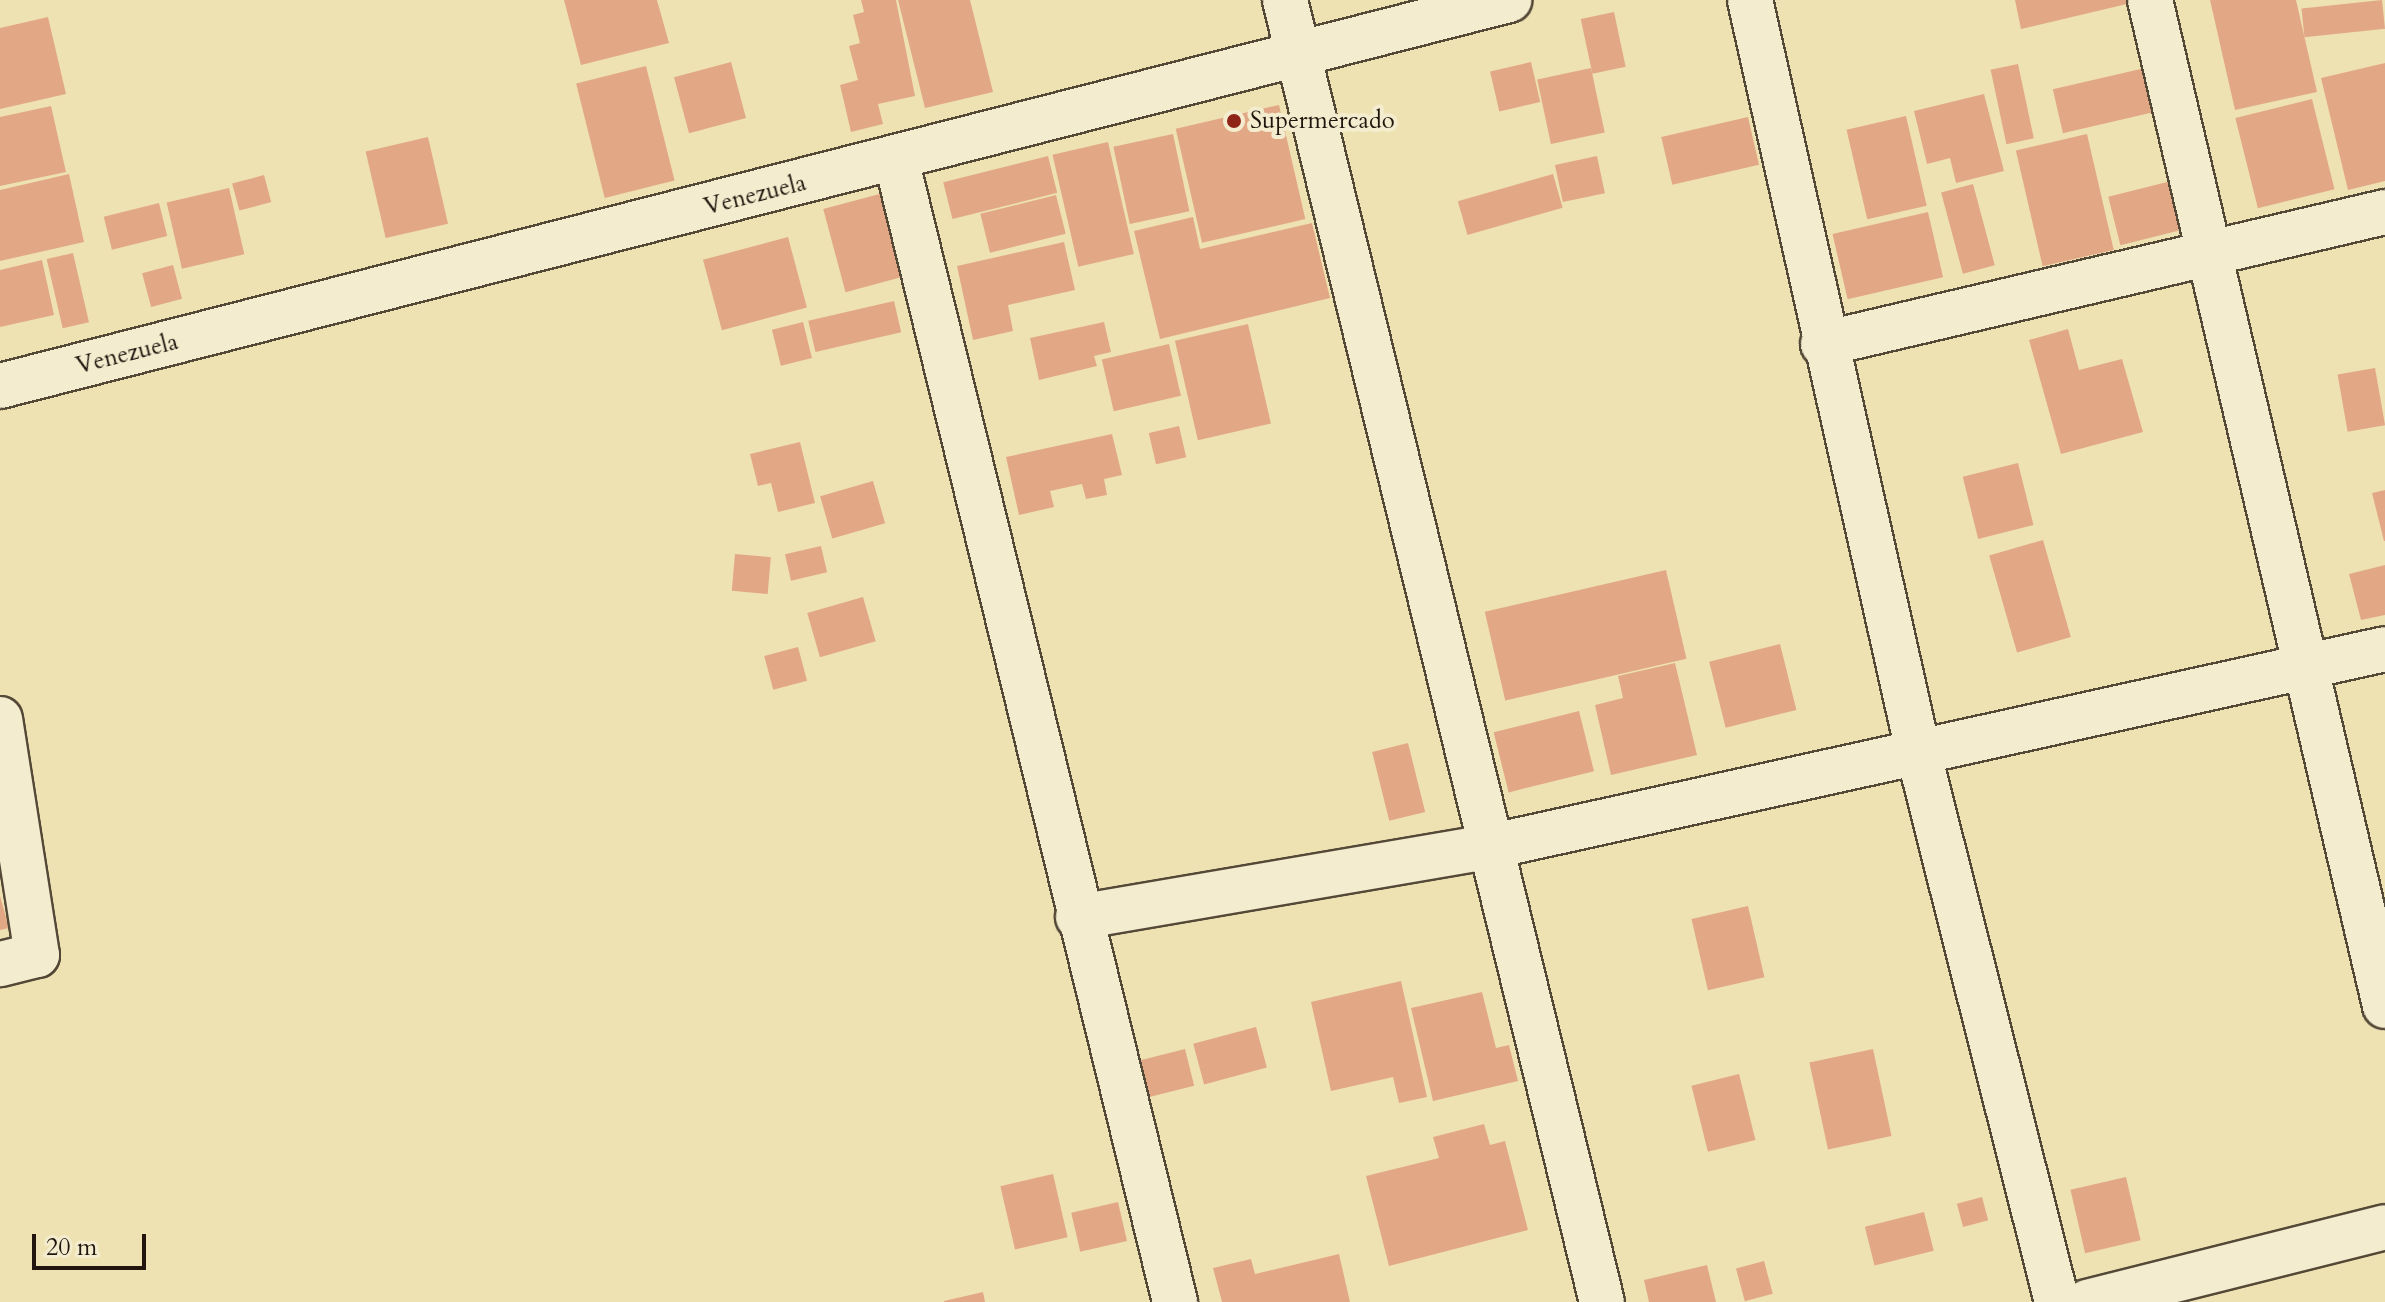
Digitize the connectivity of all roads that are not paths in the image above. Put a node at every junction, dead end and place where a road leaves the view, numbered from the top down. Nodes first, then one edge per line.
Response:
1 (1285, 0) edge
2 (1509, 0) edge
3 (1750, 0) edge
4 (2150, 0) edge
5 (1298, 53) junction
6 (896, 159) junction
7 (2385, 212) edge
8 (2209, 251) junction
9 (1823, 344) junction
10 (0, 386) edge
11 (2385, 649) edge
12 (2309, 668) junction
13 (0, 719) edge
14 (1918, 751) junction
15 (1493, 846) junction
16 (1078, 917) junction
17 (0, 964) edge
18 (2385, 1006) edge
19 (2385, 1227) edge
20 (1175, 1302) edge
21 (1602, 1302) edge
22 (2057, 1302) edge
23 (2087, 1302) edge

1 - 5 street
2 - 5 street, Venezuela
3 - 9 street
4 - 8 street
5 - 6 street, Venezuela
5 - 15 street
6 - 10 street, Venezuela
6 - 16 street
7 - 8 street
8 - 9 street
8 - 12 street
9 - 14 street
11 - 12 street
12 - 14 street
12 - 18 street
13 - 17 street
14 - 15 street
14 - 22 street
15 - 16 street
15 - 21 street
16 - 20 street
19 - 23 street

